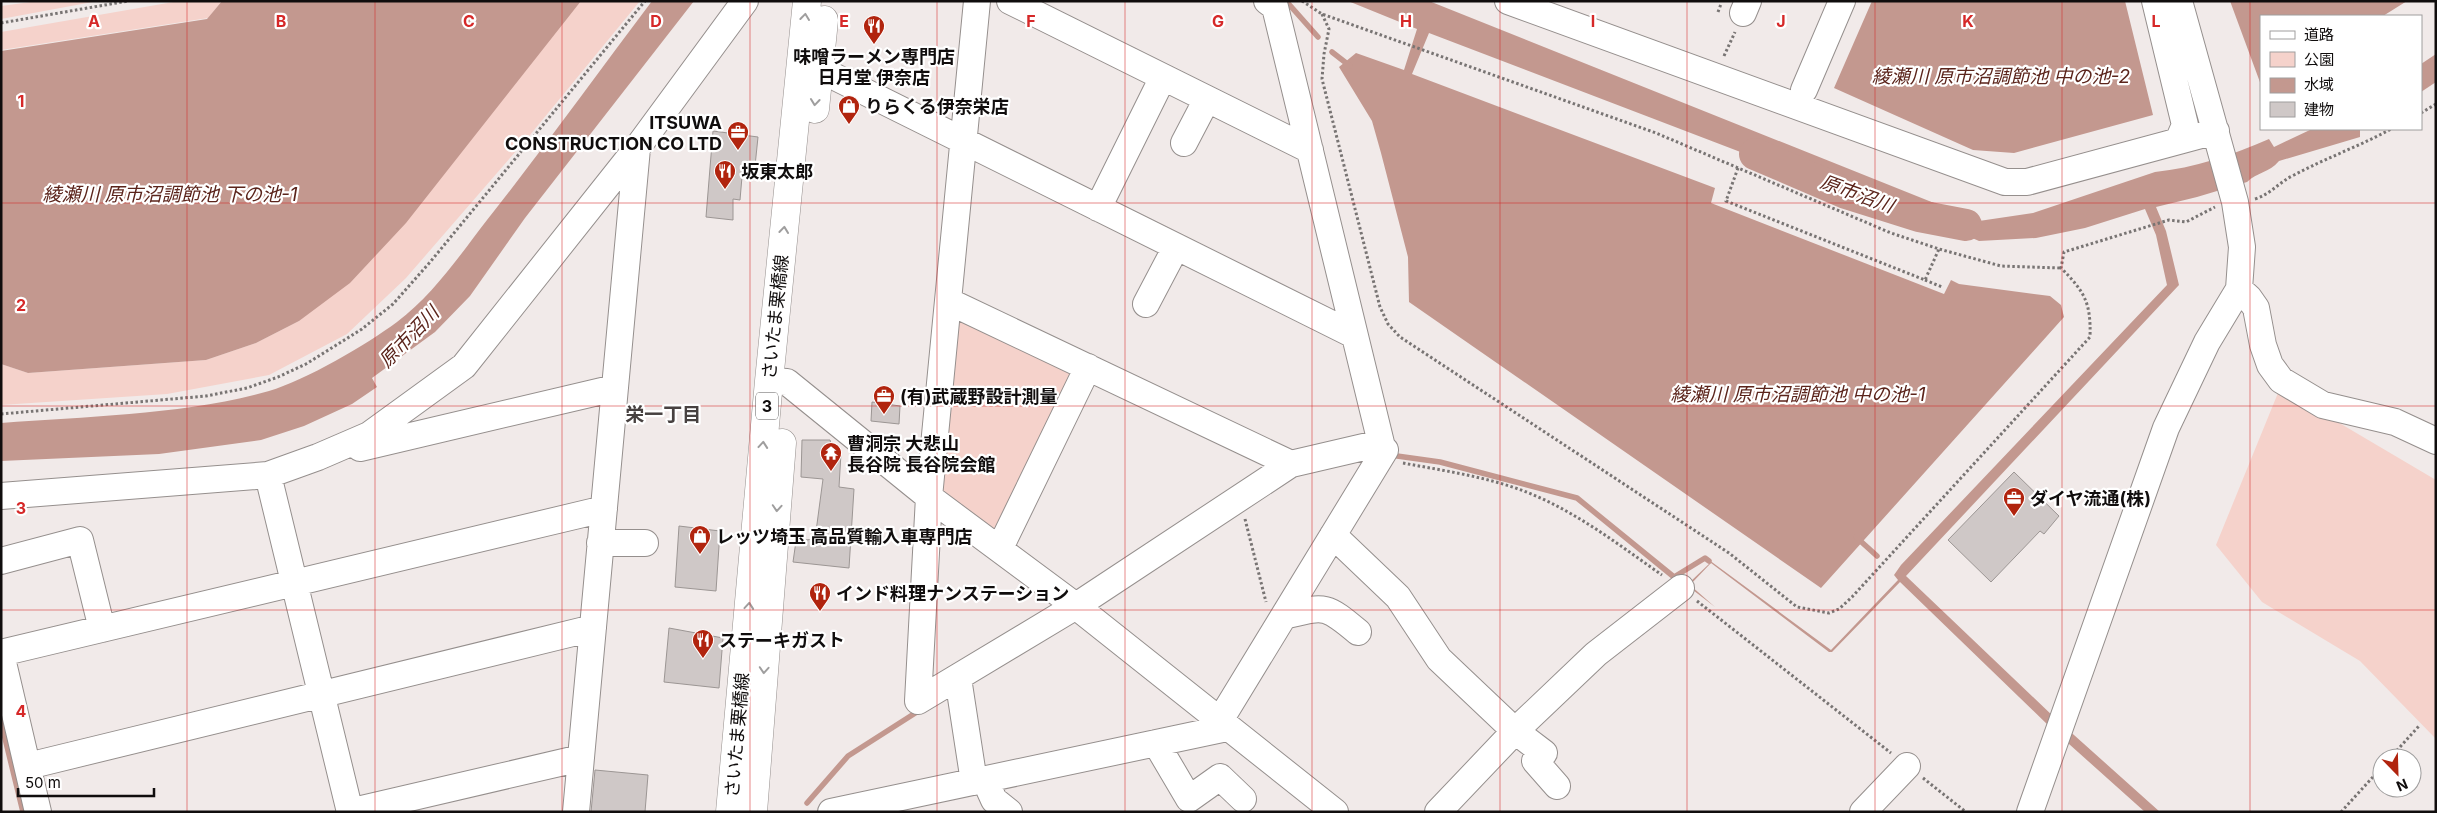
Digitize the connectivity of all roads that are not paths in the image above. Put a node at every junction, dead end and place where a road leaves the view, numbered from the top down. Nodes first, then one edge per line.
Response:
1 (745, 1) edge
2 (807, 1) edge
3 (826, 1) edge
4 (977, 1) edge
5 (1010, 1) edge
6 (1267, 1) edge
7 (1508, 1) edge
8 (1842, 1) edge
9 (2155, 1) edge
10 (2179, 1) edge
11 (810, 64) junction
12 (1163, 77) junction
13 (1804, 90) dead end
14 (1207, 98) junction
15 (2218, 140) junction
16 (964, 141) junction
17 (2178, 141) junction
18 (1184, 143) dead end
19 (636, 148) junction
20 (1310, 150) junction
21 (1098, 208) junction
22 (1176, 247) junction
23 (2239, 289) junction
24 (948, 301) junction
25 (2212, 302) dead end
26 (1146, 304) dead end
27 (1354, 336) junction
28 (1088, 367) junction
29 (2194, 369) junction
30 (778, 382) junction
31 (615, 388) junction
32 (2436, 441) edge
33 (1385, 450) road end
34 (318, 457) junction
35 (1291, 464) junction
36 (268, 475) junction
37 (1, 496) edge
38 (930, 497) junction
39 (604, 509) junction
40 (1333, 535) junction
41 (600, 543) junction
42 (645, 543) dead end
43 (1000, 548) junction
44 (1, 561) edge
45 (294, 583) junction
46 (1681, 588) road end
47 (1080, 609) junction
48 (1279, 624) junction
49 (593, 628) junction
50 (102, 629) junction
51 (1358, 632) dead end
52 (1, 654) edge
53 (959, 683) junction
54 (321, 694) junction
55 (1223, 725) junction
56 (1514, 731) junction
57 (1156, 743) junction
58 (581, 758) junction
59 (28, 766) junction
60 (1907, 766) road end
61 (980, 781) junction
62 (1556, 786) dead end
63 (1243, 799) dead end
64 (928, 803) edge
65 (38, 812) edge
66 (350, 812) edge
67 (576, 812) edge
68 (730, 812) edge
69 (753, 812) edge
70 (831, 812) edge
71 (1009, 812) edge
72 (1335, 812) edge
73 (1438, 812) edge
74 (1863, 812) edge
75 (2030, 812) edge

1 - 19 street
11 -> 2 main road, さいたま栗橋線 / 3
3 - 11 main road, さいたま栗橋線 / 3
4 - 16 street
5 - 12 street
6 - 20 street
7 - 17 street
8 - 13 street
9 - 17 street
10 - 15 street
11 - 16 street
11 - 30 main road, さいたま栗橋線 / 3
12 - 14 street
12 - 21 street
14 - 18 street
14 - 20 street
15 - 17 street
15 - 23 street
16 - 21 street
16 - 24 street
19 - 31 street
19 - 34 street
20 - 27 street
21 - 22 street
22 - 26 street
22 - 27 street
23 - 29 street
23 - 32 street
24 - 28 street
24 - 38 street
25 - 29 street
27 - 35 street
28 - 35 street
28 - 43 street
29 - 75 street
30 - 38 street
68 -> 30 main road, さいたま栗橋線 / 3
30 -> 69 main road, さいたま栗橋線 / 3
31 - 34 street
31 - 39 street
33 - 40 street
34 - 36 street
35 - 47 street
36 - 37 street
36 - 45 street
38 - 43 street
38 - 53 street
39 - 41 street
39 - 45 street
40 - 48 street
40 - 56 street
41 - 42 street
41 - 49 street
43 - 47 street
44 - 50 street
45 - 50 street
45 - 54 street
46 - 56 street
47 - 53 street
47 - 55 street
48 - 51 street
48 - 55 street
49 - 54 street
49 - 58 street
50 - 52 street
52 - 59 street
53 - 61 street
54 - 59 street
54 - 66 street
55 - 57 street
55 - 72 street
56 - 62 street
56 - 73 street
57 - 61 street
57 - 63 street
58 - 66 street
58 - 67 street
59 - 65 street
60 - 74 street
61 - 64 street
61 - 71 street
64 - 70 street

